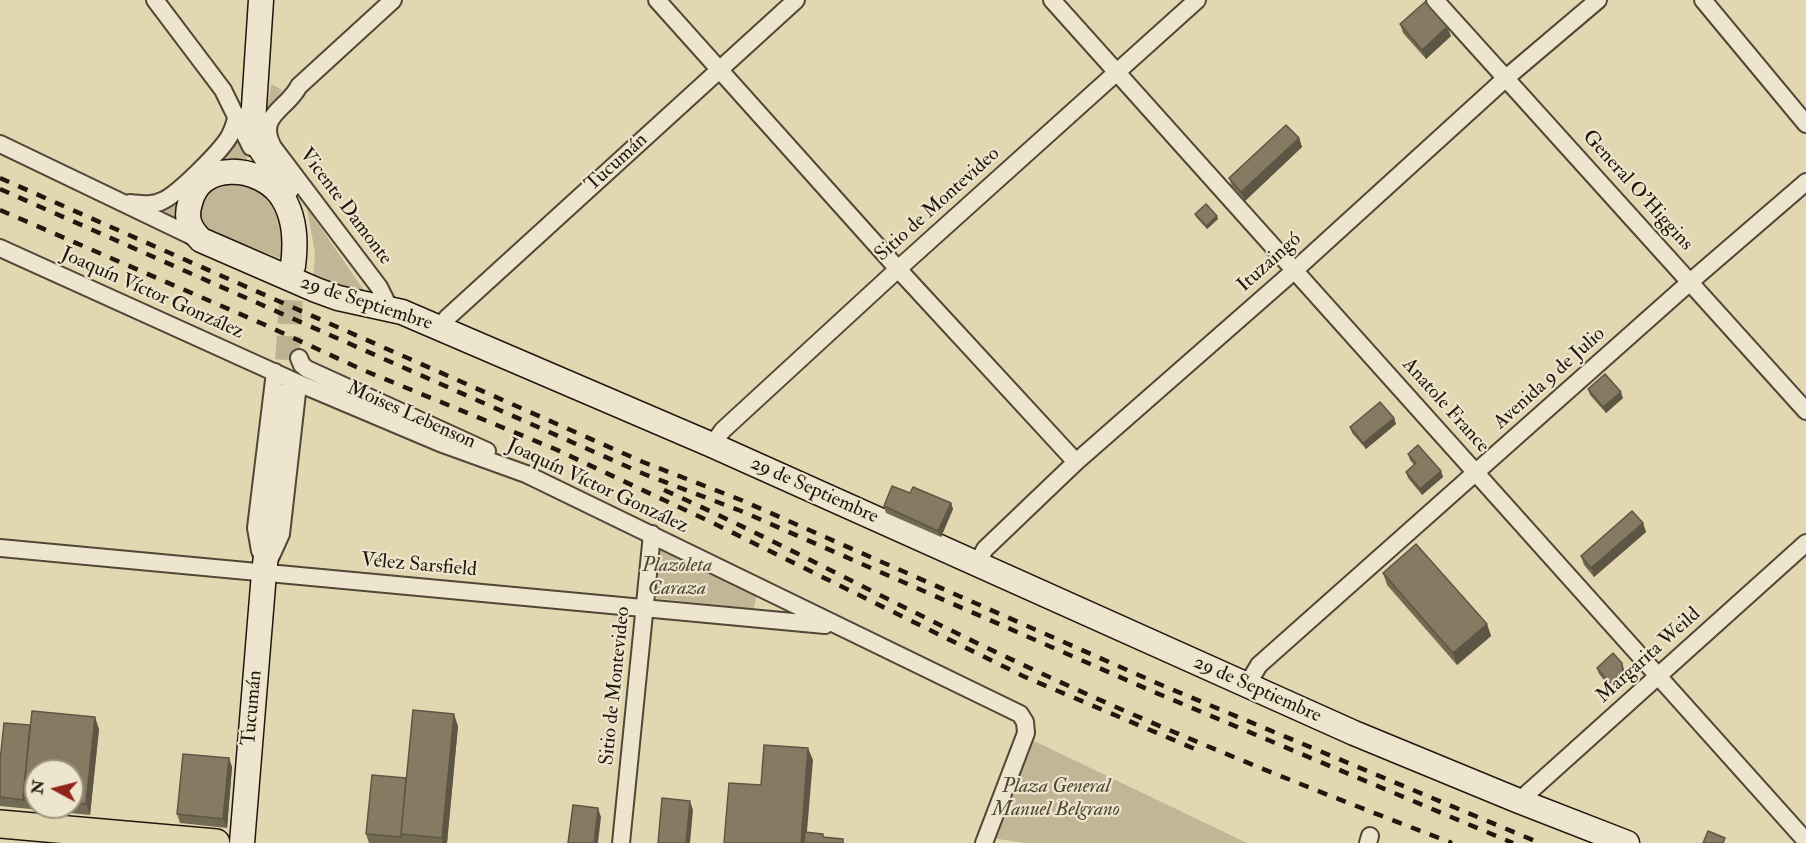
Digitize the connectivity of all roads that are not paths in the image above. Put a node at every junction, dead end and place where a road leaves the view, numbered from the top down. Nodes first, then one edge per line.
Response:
1 (155, 0) edge
2 (261, 0) edge
3 (393, 0) edge
4 (657, 0) edge
5 (796, 0) edge
6 (1052, 0) edge
7 (1197, 0) edge
8 (1436, 0) edge
9 (1598, 0) edge
10 (1702, 0) edge
11 (719, 70) junction
12 (1117, 72) junction
13 (257, 76) junction
14 (1506, 78) junction
15 (223, 90) junction
16 (252, 122) junction
17 (1806, 124) edge
18 (0, 144) edge
19 (1806, 182) edge
20 (273, 186) junction
21 (122, 202) junction
22 (201, 240) junction
23 (0, 248) edge
24 (898, 269) junction
25 (1295, 270) junction
26 (1690, 282) junction
27 (390, 309) junction
28 (439, 328) junction
29 (299, 358) dead end
30 (275, 372) junction
31 (292, 389) junction
32 (1806, 411) edge
33 (712, 445) junction
34 (1076, 462) junction
35 (1477, 473) junction
36 (526, 474) junction
37 (652, 534) junction
38 (1806, 543) edge
39 (0, 548) edge
40 (977, 564) junction
41 (264, 573) junction
42 (646, 608) junction
43 (834, 626) junction
44 (1658, 677) junction
45 (1247, 685) junction
46 (1519, 801) junction
47 (0, 824) edge
48 (1806, 841) edge
49 (216, 843) edge
50 (242, 843) edge
51 (621, 843) edge
52 (984, 843) edge
53 (1627, 843) edge

1 - 15 street, Vicente Damonte
2 - 13 street
3 - 16 street
4 - 11 street
5 - 11 street, Tucumán
6 - 12 street, Anatole France
7 - 12 street, Sitio de Montevideo
8 - 14 street, General O'Higgins
9 - 14 street, Ituzaingó
10 - 17 street
11 - 24 street
11 - 28 street, Tucumán
12 - 24 street, Sitio de Montevideo
12 - 25 street, Anatole France
13 - 15 street
13 - 16 street
14 - 25 street, Ituzaingó
14 - 26 street, General O'Higgins
15 - 16 street, Vicente Damonte
16 - 20 street, Vicente Damonte
16 - 20 street
16 - 21 street
16 - 27 street, Vicente Damonte
18 - 21 street, 29 de Septiembre
19 - 26 street, Avenida 9 de Julio
20 - 22 street
21 - 22 street, 29 de Septiembre
22 - 27 street, 29 de Septiembre
23 - 30 street, Joaquín Víctor González
24 - 33 street, Sitio de Montevideo
24 - 34 street
25 - 34 street, Ituzaingó
25 - 35 street, Anatole France
26 - 32 street, General O'Higgins
26 - 35 street, Avenida 9 de Julio
27 - 28 street, 29 de Septiembre
28 - 33 street, 29 de Septiembre
29 - 36 street, Moises Lebenson
30 - 31 street, Joaquín Víctor González
30 - 41 street, Tucumán
31 - 36 street, Joaquín Víctor González
31 - 41 street
33 - 40 street, 29 de Septiembre
34 - 40 street, Ituzaingó
35 - 44 street, Anatole France
35 - 45 street, Avenida 9 de Julio
36 - 37 street, Joaquín Víctor González
37 - 42 street, Sitio de Montevideo
37 - 43 street, Joaquín Víctor González
38 - 44 street, Margarita Weild
39 - 41 street, Vélez Sarsfield
40 - 45 street, 29 de Septiembre
41 - 42 street, Vélez Sarsfield
41 - 50 street, Tucumán
42 - 43 street, Vélez Sarsfield
42 - 51 street, Sitio de Montevideo
43 - 52 street, Joaquín Víctor González
44 - 46 street, Margarita Weild
44 - 48 street, Anatole France
45 - 46 street, 29 de Septiembre
46 - 53 street, 29 de Septiembre
47 - 49 main road

